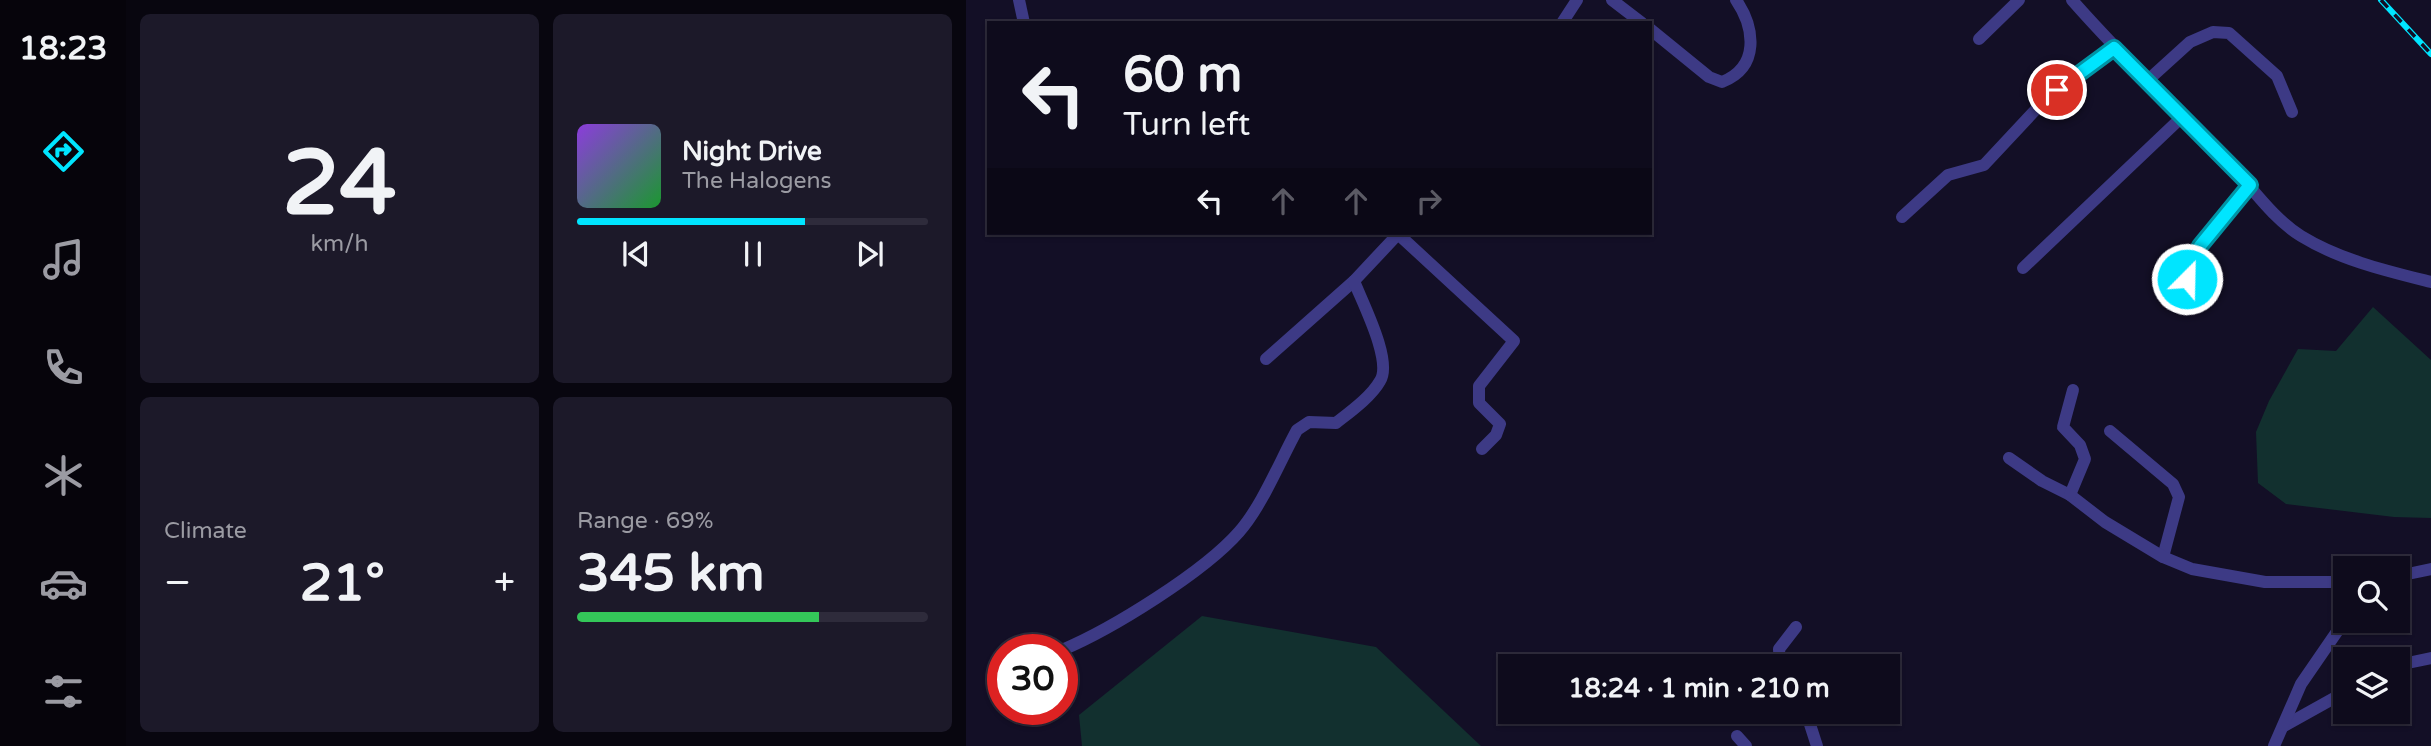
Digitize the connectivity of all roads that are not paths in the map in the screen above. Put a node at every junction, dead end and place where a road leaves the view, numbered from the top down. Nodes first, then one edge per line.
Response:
1 (1019, 0) edge
2 (1577, 0) edge
3 (1612, 0) edge
4 (1736, 0) edge
5 (2019, 0) edge
6 (2072, 0) edge
7 (1024, 21) edge
8 (1563, 21) edge
9 (1639, 21) edge
10 (1652, 31) edge
11 (1979, 39) dead end
12 (2114, 48) junction
13 (2147, 81) junction
14 (2292, 112) dead end
15 (2183, 116) junction
16 (2250, 185) junction
17 (1902, 218) dead end
18 (1397, 235) edge
19 (1401, 235) edge
20 (2024, 268) dead end
21 (2187, 279) dead end
22 (1354, 281) junction
23 (2431, 282) edge
24 (1266, 359) dead end
25 (2073, 390) dead end
26 (2110, 431) dead end
27 (1482, 449) dead end
28 (2009, 458) dead end
29 (2070, 495) junction
30 (2163, 557) junction
31 (2431, 569) edge
32 (2410, 573) edge
33 (2333, 582) edge
34 (1796, 627) dead end
35 (2336, 633) edge
36 (1078, 643) edge
37 (1779, 654) edge
38 (2431, 658) edge
39 (2410, 662) edge
40 (2333, 699) edge
41 (1810, 724) edge
42 (2284, 726) junction
43 (1737, 736) dead end
44 (1746, 746) edge
45 (1817, 746) edge
46 (2274, 746) edge

1 - 7 street
2 - 8 street
3 - 9 street
4 - 10 street
5 - 11 street
6 - 12 street
12 - 13 street
12 - 17 street
13 - 14 street
13 - 15 street
15 - 16 street
15 - 20 street
16 - 21 street
16 - 23 street
18 - 22 street
19 - 27 street
22 - 24 street
22 - 36 street
25 - 29 street
26 - 30 street
28 - 29 street
29 - 30 street
30 - 33 street
31 - 32 street
34 - 37 street
35 - 42 street
38 - 39 street
40 - 42 street
41 - 45 street
42 - 46 street
43 - 44 street

